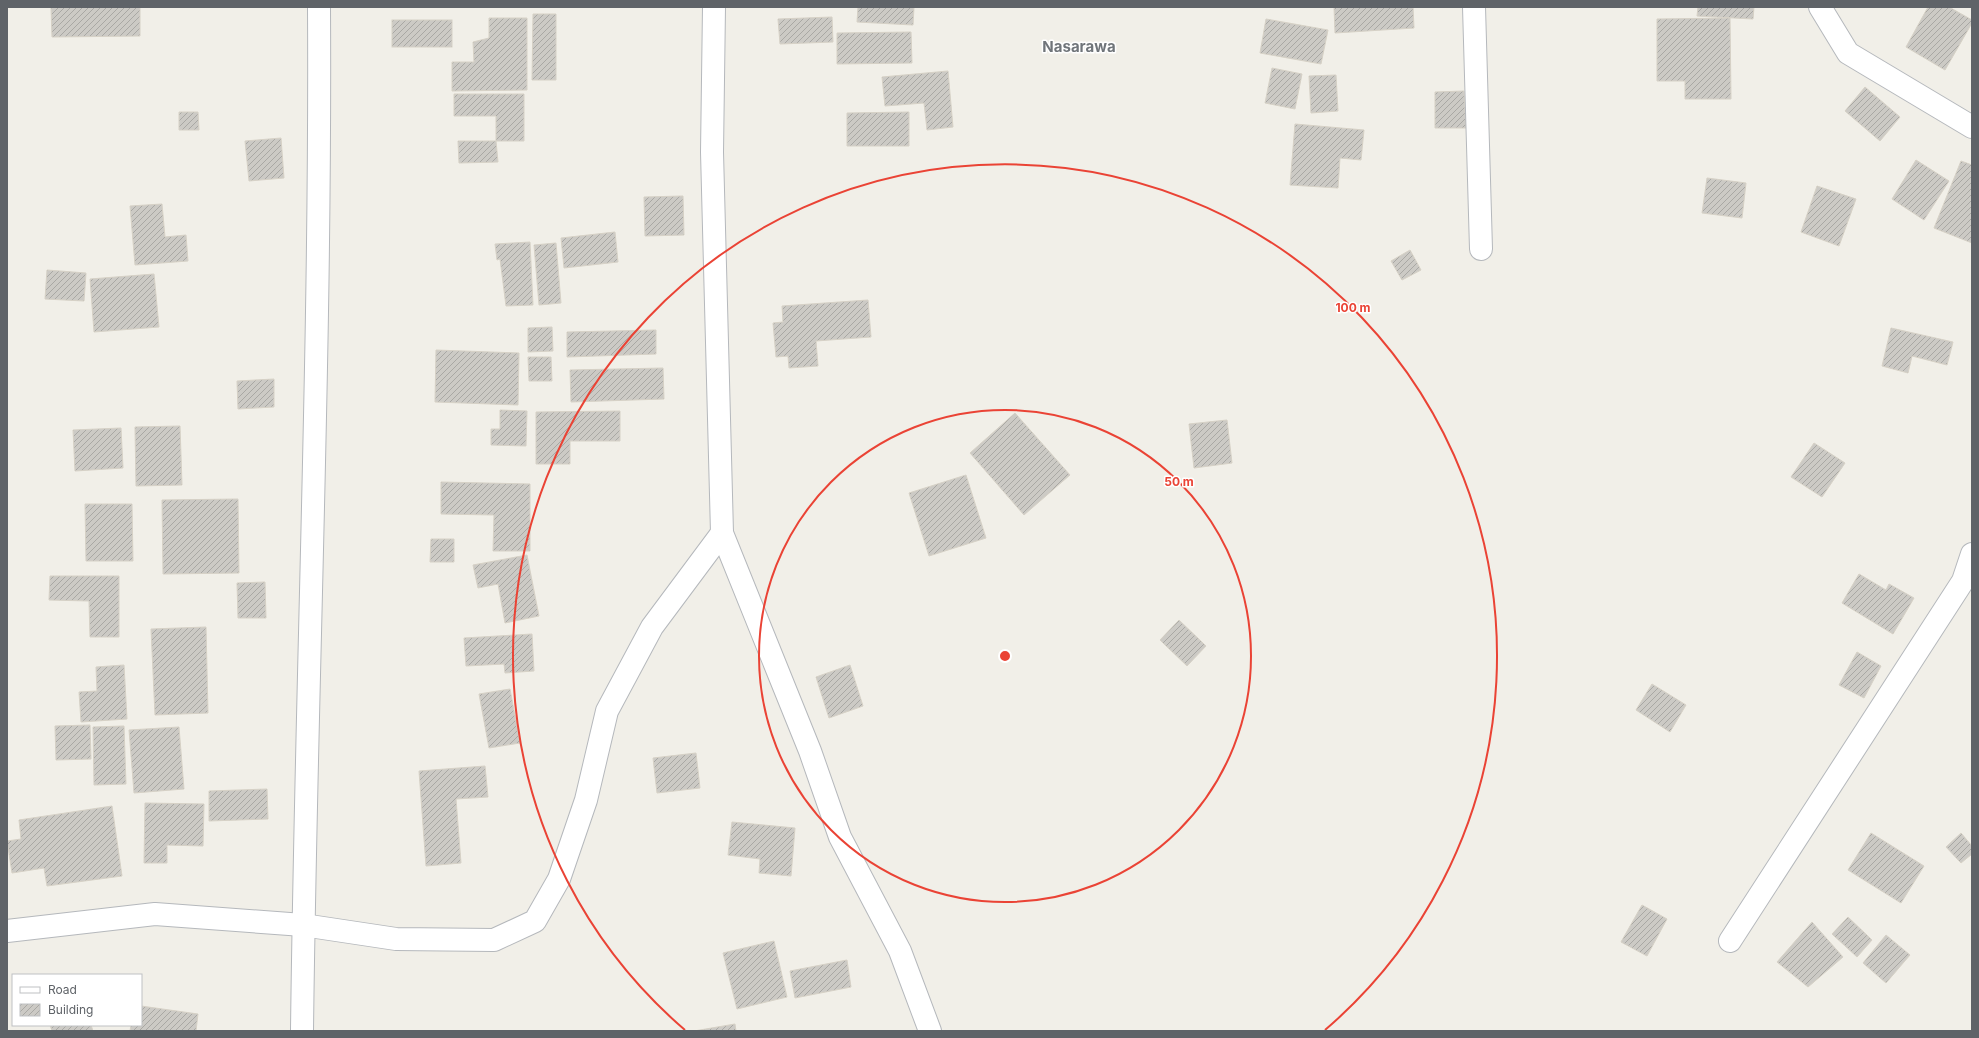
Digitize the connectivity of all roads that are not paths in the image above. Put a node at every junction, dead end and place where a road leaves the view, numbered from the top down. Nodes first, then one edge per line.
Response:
1 (319, 7) edge
2 (714, 7) edge
3 (1474, 7) edge
4 (1820, 7) edge
5 (1972, 128) edge
6 (1481, 249) dead end
7 (722, 533) junction
8 (1972, 554) edge
9 (1967, 586) edge
10 (303, 925) junction
11 (7, 931) edge
12 (1730, 941) dead end
13 (302, 1031) edge
14 (930, 1031) edge

1 - 10 street
2 - 7 street
3 - 6 street
4 - 5 street
7 - 10 street
7 - 14 street
8 - 9 street
9 - 12 street
10 - 11 street
10 - 13 street

